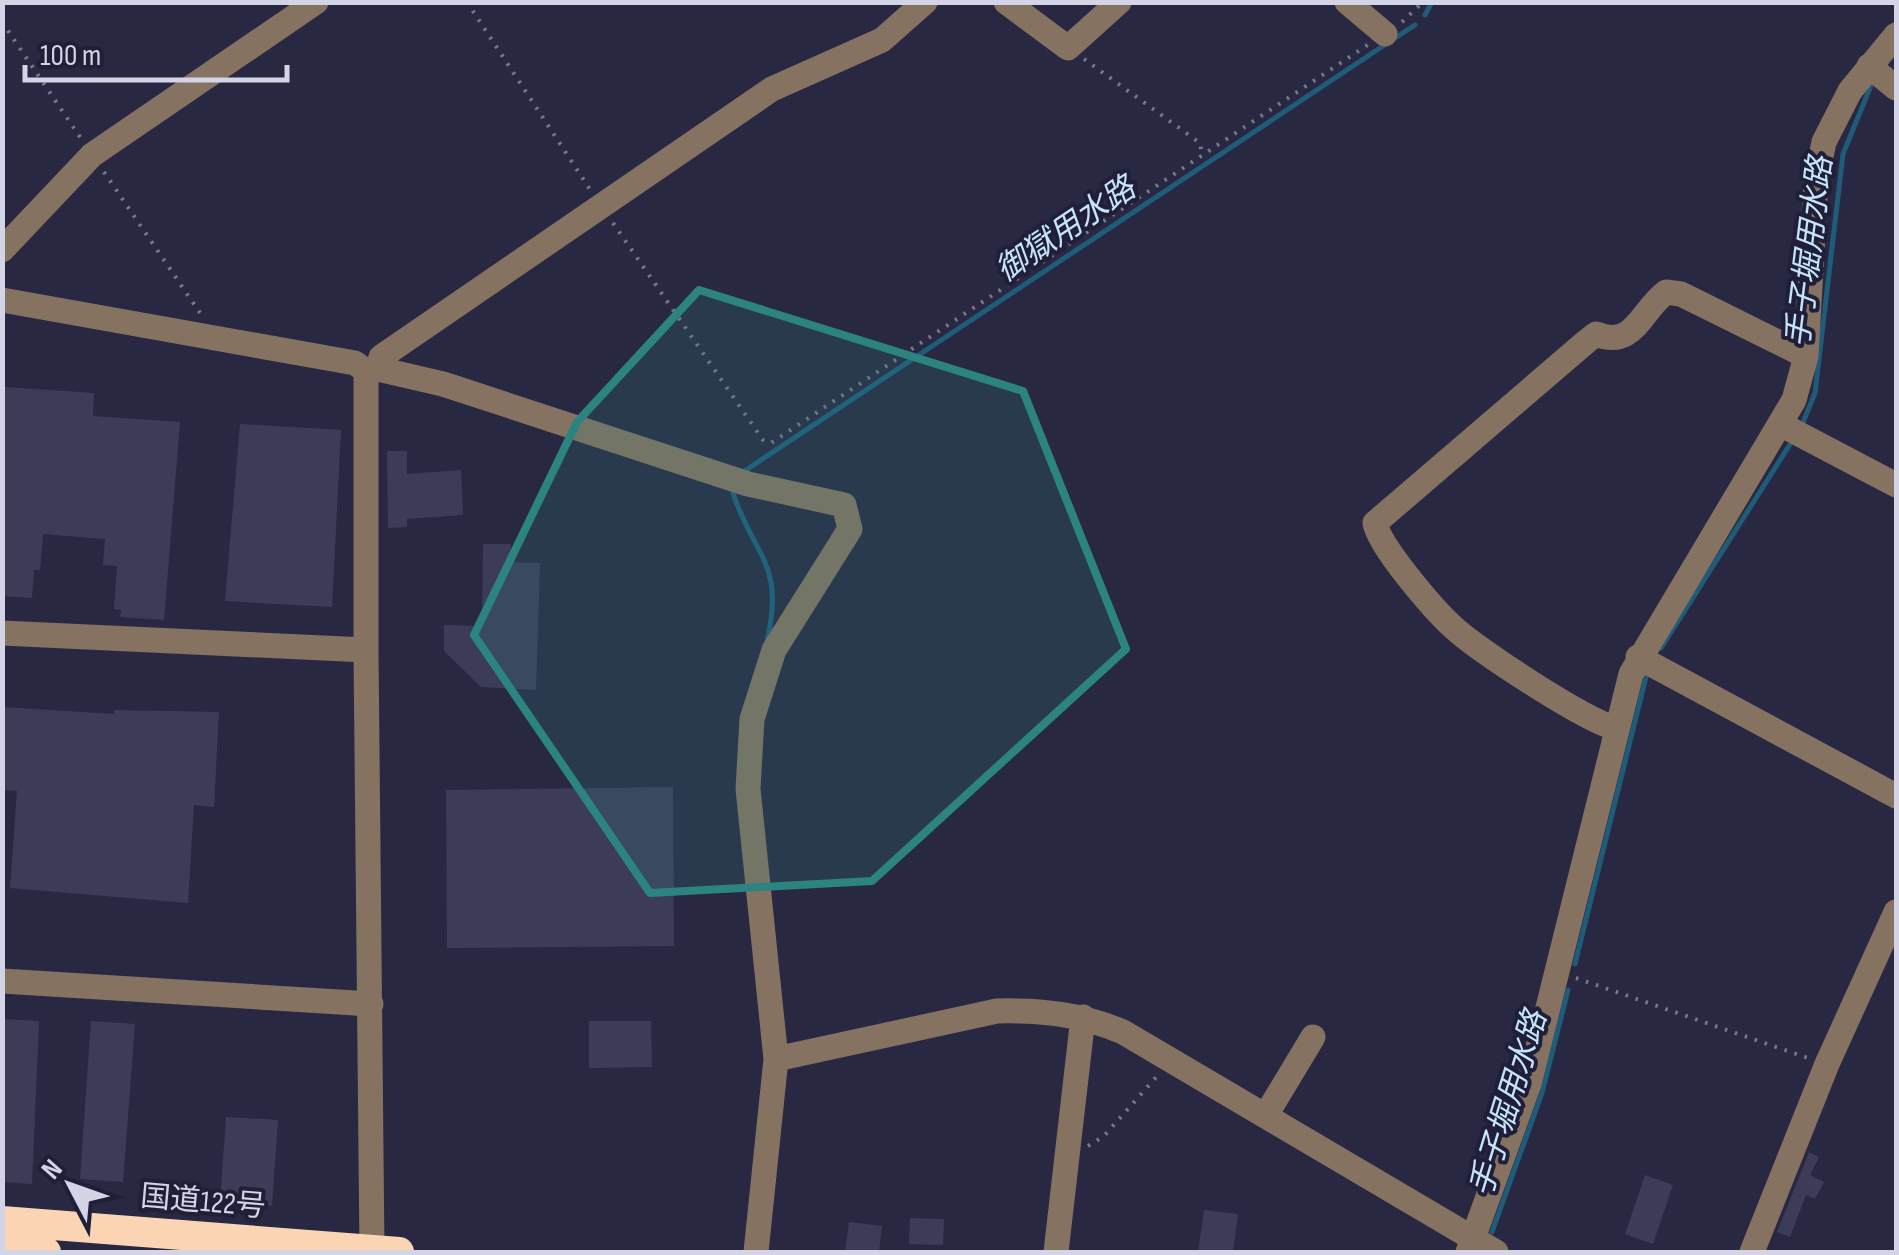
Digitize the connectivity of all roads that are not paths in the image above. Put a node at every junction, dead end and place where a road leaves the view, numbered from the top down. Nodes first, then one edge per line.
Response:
1 (316, 2) edge
2 (925, 2) edge
3 (1006, 2) edge
4 (1119, 2) edge
5 (1348, 2) edge
6 (1385, 34) road end
7 (1896, 35) edge
8 (1869, 66) junction
9 (1896, 88) edge
10 (2, 250) edge
11 (2, 300) edge
12 (1806, 356) junction
13 (372, 370) junction
14 (1782, 425) junction
15 (1896, 485) edge
16 (2, 633) edge
17 (366, 650) junction
18 (1638, 656) junction
19 (1616, 728) junction
20 (1896, 796) edge
21 (1896, 912) edge
22 (2, 981) edge
23 (372, 1004) junction
24 (1083, 1016) junction
25 (1312, 1037) dead end
26 (776, 1059) junction
27 (1266, 1115) junction
28 (1075, 1147) junction
29 (2, 1221) edge
30 (1471, 1244) edge
31 (2, 1250) edge
32 (46, 1252) edge
33 (381, 1252) edge
34 (756, 1252) edge
35 (1041, 1252) edge
36 (1056, 1252) edge
37 (1496, 1252) edge
38 (1752, 1252) edge

1 - 10 street
2 - 13 street
3 - 4 street
5 - 6 street
7 - 8 street
8 - 9 street
8 - 12 street
11 - 13 street
12 - 14 street
12 - 19 street
13 - 17 street
13 - 26 street
14 - 15 street
14 - 18 street
16 - 17 street
17 - 23 street
18 - 19 street
18 - 20 street
19 - 30 street
21 - 38 street
22 - 23 street
23 - 33 street
24 - 26 street
24 - 27 street
24 - 28 street
25 - 27 street
26 - 34 street
27 - 30 street
28 - 35 street
28 - 36 street
29 - 33 highway, 国道122号
30 - 37 street
31 - 32 highway

